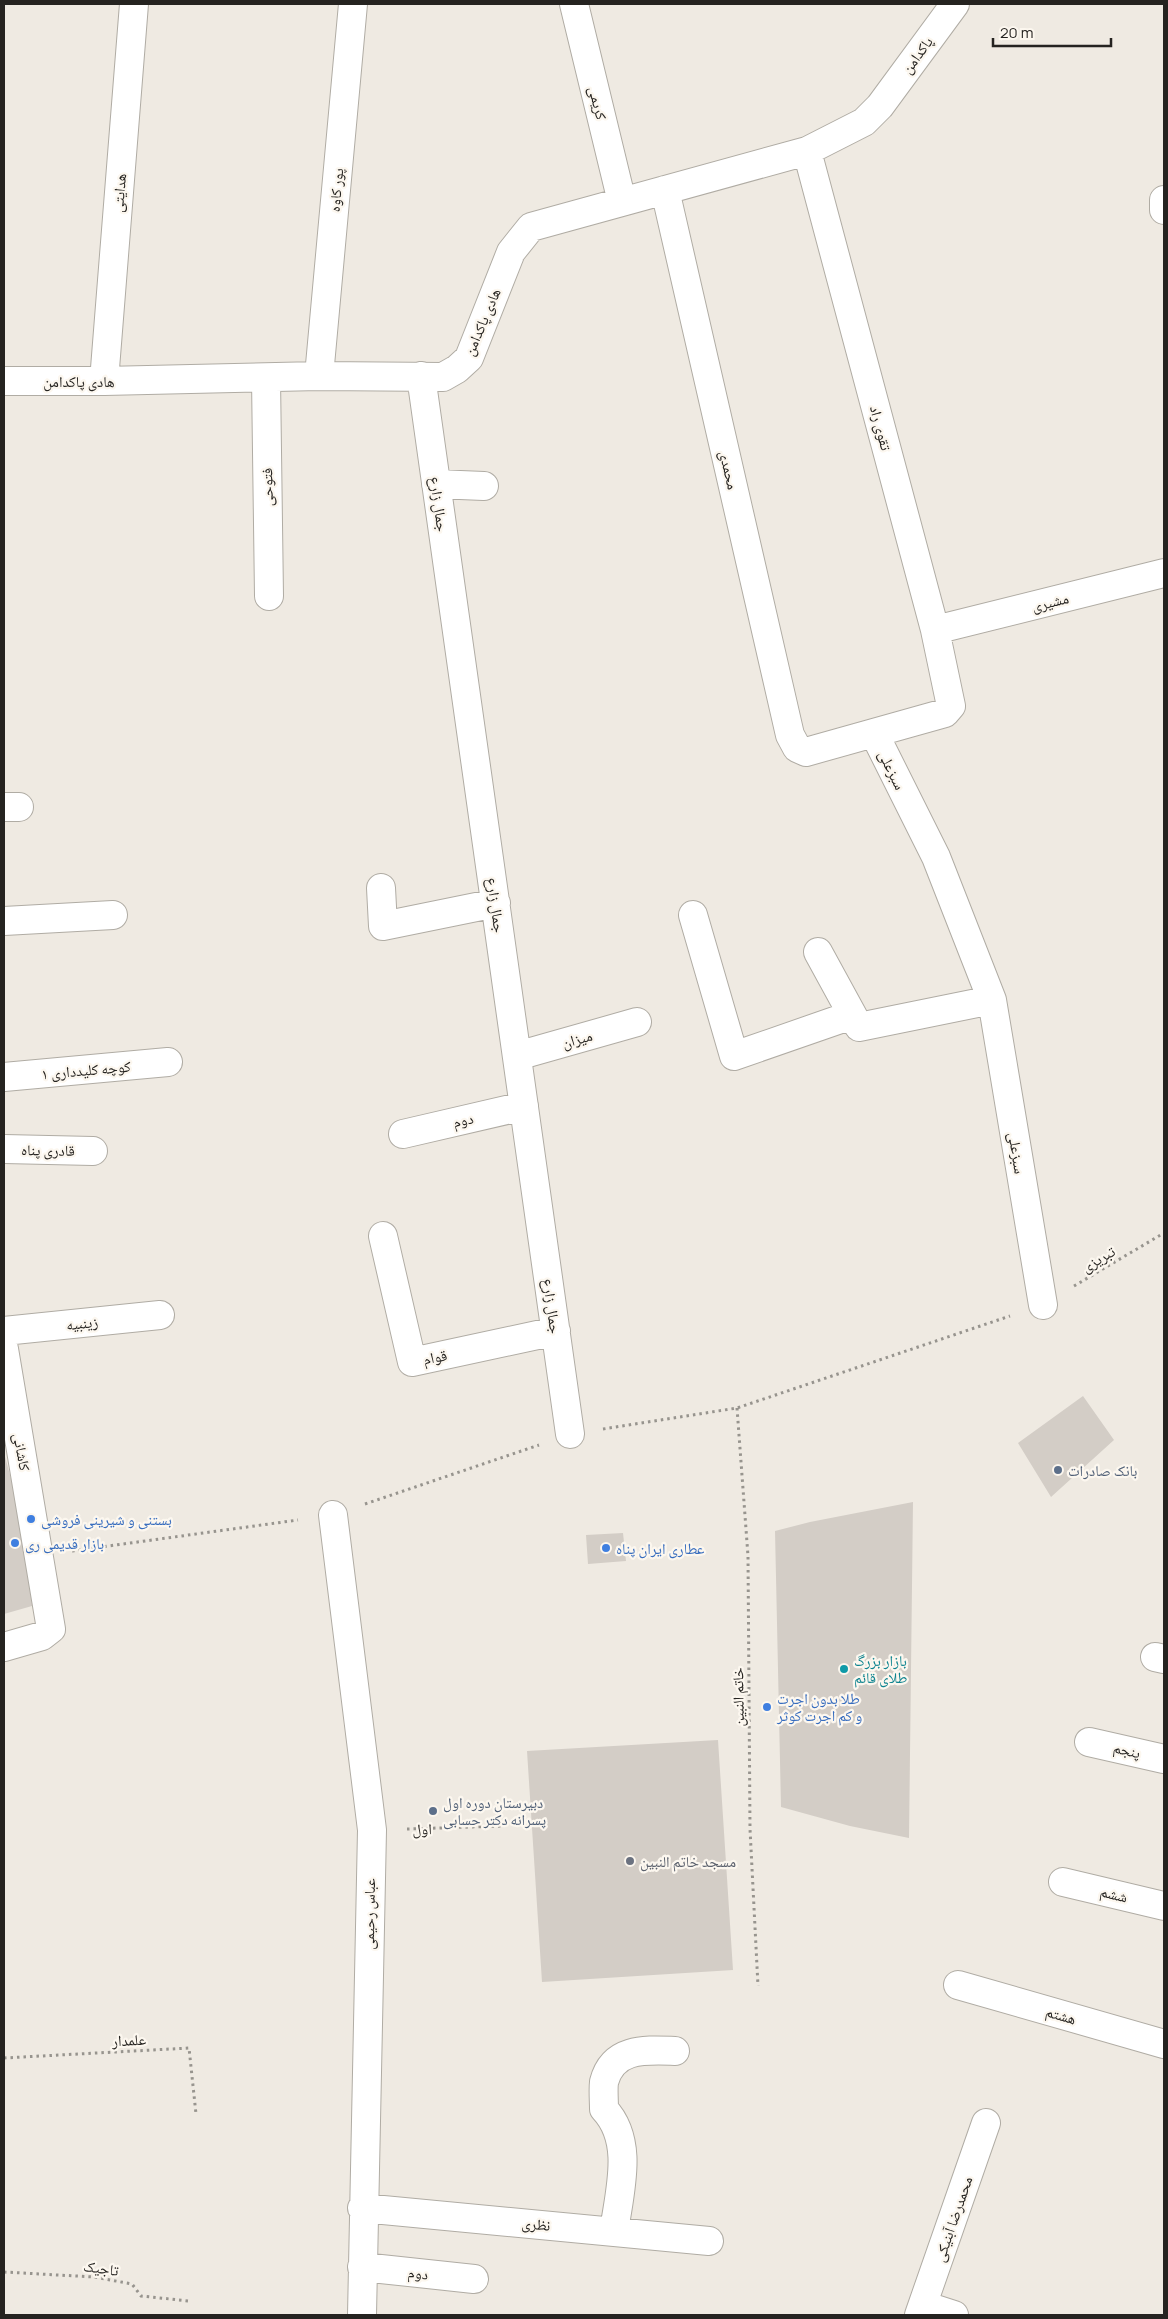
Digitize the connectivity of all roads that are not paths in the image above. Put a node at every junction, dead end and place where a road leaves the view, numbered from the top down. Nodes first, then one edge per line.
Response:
1 (134, 4) edge
2 (354, 4) edge
3 (574, 4) edge
4 (955, 4) edge
5 (880, 106) joint
6 (806, 151) junction
7 (665, 190) junction
8 (1164, 200) edge
9 (622, 202) junction
10 (1164, 210) edge
11 (319, 376) junction
12 (421, 376) junction
13 (266, 379) junction
14 (4, 381) edge
15 (104, 382) junction
16 (436, 484) junction
17 (484, 486) dead end
18 (1164, 573) edge
19 (269, 596) dead end
20 (935, 630) junction
21 (874, 733) junction
22 (381, 888) dead end
23 (496, 904) junction
24 (113, 915) dead end
25 (693, 915) dead end
26 (4, 921) edge
27 (818, 952) dead end
28 (992, 1000) junction
29 (852, 1015) junction
30 (637, 1022) dead end
31 (517, 1056) junction
32 (168, 1062) dead end
33 (4, 1077) edge
34 (524, 1106) junction
35 (403, 1134) dead end
36 (4, 1149) edge
37 (93, 1151) dead end
38 (383, 1236) dead end
39 (1042, 1305) road end
40 (160, 1315) dead end
41 (4, 1331) edge
42 (556, 1331) junction
43 (4, 1349) edge
44 (570, 1434) dead end
45 (332, 1516) dead end
46 (4, 1647) edge
47 (1089, 1742) dead end
48 (1164, 1759) edge
49 (1063, 1882) dead end
50 (1164, 1906) edge
51 (958, 1985) dead end
52 (1164, 2044) edge
53 (675, 2051) dead end
54 (986, 2123) dead end
55 (362, 2208) junction
56 (614, 2232) junction
57 (709, 2241) dead end
58 (362, 2267) junction
59 (474, 2279) dead end
60 (921, 2310) edge
61 (362, 2315) edge
62 (954, 2315) edge

1 - 15 street, هدایتی
2 - 11 street, پور کاوه
3 - 9 street, کریمی
4 - 5 street, پاکدامن
5 - 6 street, هادی پاکدامن
6 - 7 street, هادی پاکدامن
6 - 20 street, تقوی راد
7 - 9 street, هادی پاکدامن
7 - 21 street, محمدی
8 - 10 street
9 - 12 street, هادی پاکدامن
11 - 12 street, هادی پاکدامن
11 - 13 street, هادی پاکدامن
12 - 16 street, جمال زارع
13 - 15 street, هادی پاکدامن
13 - 19 street, فتوحی
14 - 15 street, هادی پاکدامن
16 - 17 street
16 - 23 street, جمال زارع
18 - 20 street, مشیری
20 - 21 street, تقوی راد
21 - 28 street, سبزعلی
22 - 23 street
23 - 31 street, جمال زارع
24 - 26 street
25 - 29 street
27 - 29 street
28 - 29 street
28 - 39 street, سبزعلی
30 - 31 street, میزان
31 - 34 street, جمال زارع
32 - 33 street, کوچه کلیدداری ۱
34 - 35 street, دوم
34 - 42 street, جمال زارع
36 - 37 street, قادری پناه
38 - 42 street, قوام
40 - 41 street, زینبیه
42 - 44 street, جمال زارع
43 - 46 street, کاشانی
45 - 55 street, عباس رحیمی
47 - 48 street, پنجم
49 - 50 street, ششم
51 - 52 street, هشتم
53 - 56 street
54 - 60 street, محمدرضا آبنیکی
55 - 56 street, نظری
55 - 58 street, عباس رحیمی
56 - 57 street, نظری
58 - 59 street, دوم
58 - 61 street, عباس رحیمی
60 - 62 street

